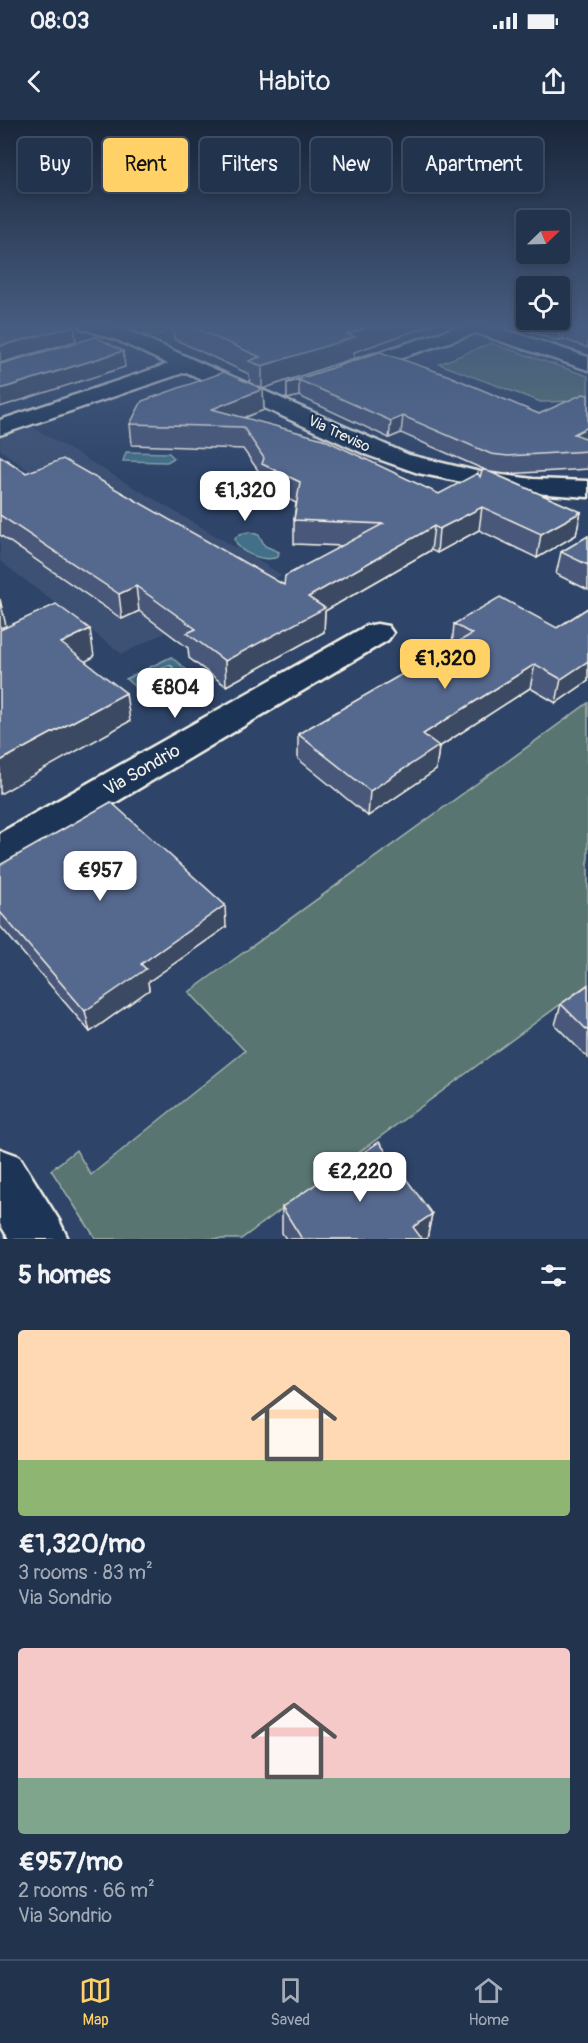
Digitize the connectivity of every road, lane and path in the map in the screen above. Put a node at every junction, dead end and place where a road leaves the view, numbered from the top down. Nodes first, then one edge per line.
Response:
1 (152, 376) edge
2 (214, 376) edge
3 (293, 387) edge
4 (261, 398) junction
5 (0, 428) edge
6 (588, 489) edge
7 (377, 633) dead end
8 (0, 852) edge
9 (0, 1175) edge
10 (40, 1239) edge

1 - 5 street
2 - 4 street, Via Treviso
3 - 4 street
4 - 6 street, Via Treviso
7 - 8 street, Via Sondrio
9 - 10 street

